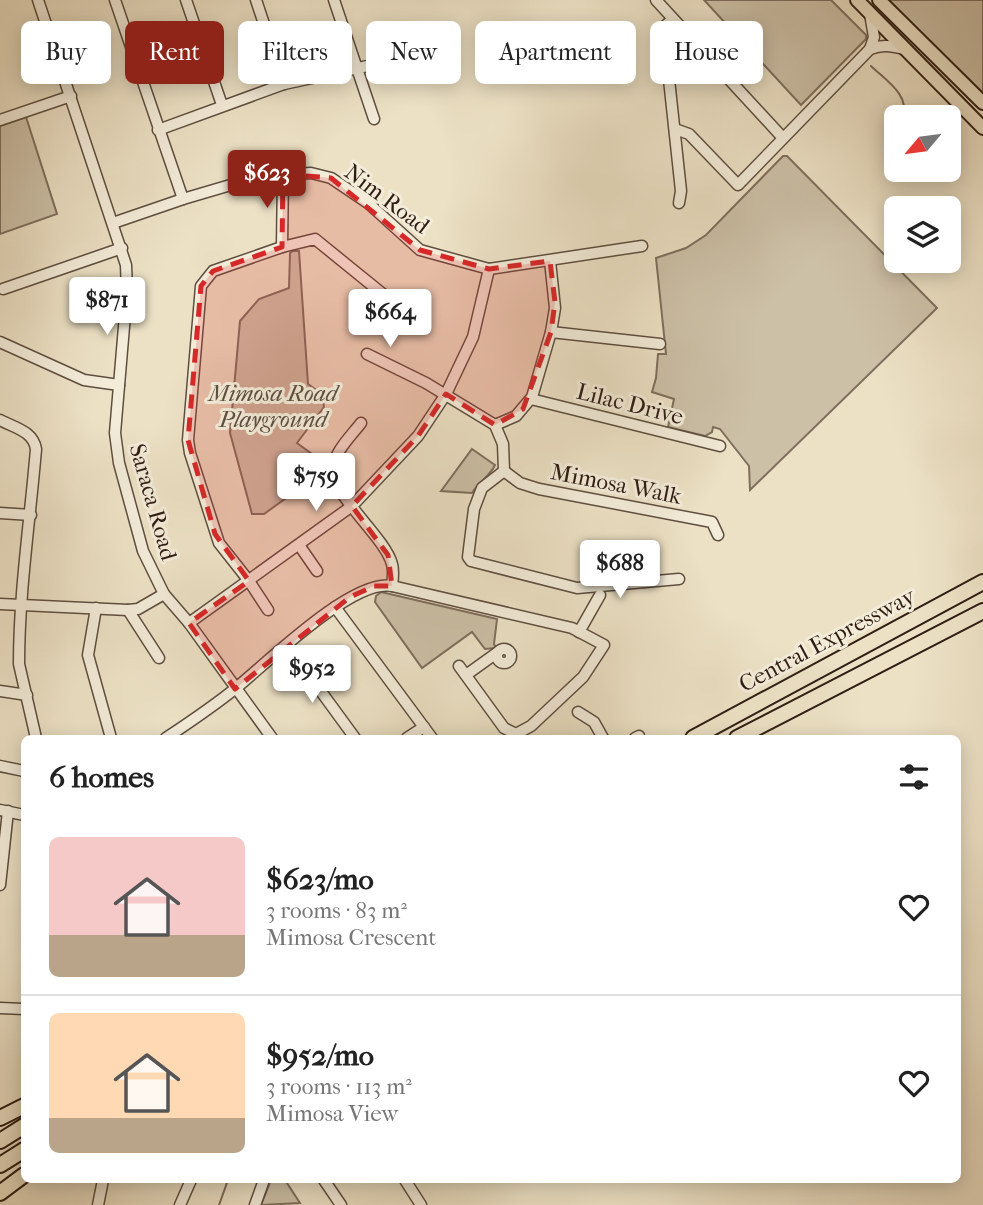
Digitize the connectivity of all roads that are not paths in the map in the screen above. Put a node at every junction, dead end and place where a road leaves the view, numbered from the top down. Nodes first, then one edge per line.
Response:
1 (38, 0) edge
2 (115, 0) edge
3 (186, 0) edge
4 (256, 0) edge
5 (334, 0) edge
6 (656, 0) edge
7 (857, 0) edge
8 (879, 0) edge
9 (870, 14) junction
10 (673, 19) junction
11 (263, 21) edge
12 (870, 49) junction
13 (904, 49) junction
14 (366, 68) edge
15 (357, 70) junction
16 (352, 71) edge
17 (284, 84) edge
18 (71, 96) junction
19 (983, 103) edge
20 (222, 106) junction
21 (373, 119) dead end
22 (0, 120) edge
23 (983, 128) edge
24 (675, 129) junction
25 (158, 130) junction
26 (783, 138) junction
27 (283, 174) junction
28 (183, 199) junction
29 (679, 202) dead end
30 (113, 223) junction
31 (642, 246) dead end
32 (282, 247) junction
33 (122, 248) junction
34 (550, 261) junction
35 (489, 269) junction
36 (3, 289) dead end
37 (384, 295) dead end
38 (551, 332) junction
39 (0, 342) edge
40 (660, 344) dead end
41 (367, 354) dead end
42 (119, 385) junction
43 (446, 394) junction
44 (531, 399) junction
45 (0, 421) edge
46 (361, 423) dead end
47 (495, 425) junction
48 (720, 446) dead end
49 (504, 471) junction
50 (352, 506) junction
51 (0, 513) edge
52 (31, 515) junction
53 (718, 535) dead end
54 (299, 545) junction
55 (317, 571) dead end
56 (678, 579) dead end
57 (249, 581) junction
58 (983, 582) edge
59 (392, 586) junction
60 (164, 594) junction
61 (600, 595) dead end
62 (0, 604) edge
63 (20, 605) junction
64 (335, 607) junction
65 (96, 608) junction
66 (128, 610) junction
67 (268, 610) dead end
68 (983, 611) edge
69 (983, 622) edge
70 (189, 624) junction
71 (579, 632) junction
72 (928, 641) junction
73 (287, 645) junction
74 (498, 652) dead end
75 (159, 657) dead end
76 (235, 689) junction
77 (0, 691) edge
78 (27, 695) junction
79 (578, 712) dead end
80 (424, 727) junction
81 (35, 735) edge
82 (110, 735) edge
83 (175, 735) edge
84 (270, 735) edge
85 (353, 735) edge
86 (412, 735) edge
87 (430, 735) edge
88 (601, 735) edge
89 (700, 735) edge
90 (743, 735) edge
91 (0, 765) edge
92 (21, 770) edge
93 (4, 811) edge
94 (0, 885) edge
95 (0, 1008) edge
96 (21, 1009) edge
97 (21, 1108) edge
98 (0, 1118) edge
99 (21, 1128) edge
100 (3, 1139) edge
101 (21, 1152) edge
102 (0, 1165) edge
103 (21, 1177) edge
104 (102, 1183) edge
105 (190, 1183) edge
106 (263, 1183) edge
107 (326, 1183) edge
108 (407, 1183) edge
109 (0, 1193) edge
110 (98, 1205) edge
111 (180, 1205) edge
112 (255, 1205) edge
113 (341, 1205) edge
114 (421, 1205) edge

1 - 18 street, Saraca Road
2 - 25 street
3 - 20 street
4 - 11 street
5 - 15 street
6 - 10 street
7 - 9 main road
8 - 19 main road
9 - 12 street
9 - 13 main road
10 - 24 street
10 - 26 street
12 - 13 street
12 - 26 street
13 - 23 main road
14 - 15 street
15 - 16 street
15 - 21 street
17 - 20 street
18 - 22 street
18 - 30 street, Saraca Road
20 - 25 street
24 - 26 street
24 - 29 street
25 - 28 street
27 - 28 street, Nim Road
27 - 32 street
27 - 35 street, Nim Road
28 - 30 street, Nim Road
30 - 33 street, Saraca Road
31 - 34 street, Nim Road
32 - 37 street
32 - 57 street
33 - 36 street
33 - 42 street, Saraca Road
34 - 35 street, Nim Road
34 - 38 street
35 - 43 street
38 - 40 street
38 - 44 street
39 - 42 street
41 - 43 street
42 - 60 street, Saraca Road
43 - 47 street
43 - 50 street
44 - 47 street
44 - 48 street, Lilac Drive
45 - 52 street
46 - 50 street
47 - 49 street
49 - 53 street, Mimosa Walk
49 - 56 street
50 - 54 street
50 - 59 street
51 - 52 street
52 - 63 street
54 - 55 street
54 - 57 street
57 - 67 street
57 - 70 street
58 - 89 highway, Central Expressway
59 - 64 street
59 - 71 street
60 - 66 street
60 - 70 street, Saraca Road
61 - 71 street
62 - 63 street
63 - 65 street
63 - 78 street
64 - 73 street
64 - 80 street
65 - 66 street
65 - 82 street
66 - 75 street
68 - 72 highway, Central Expressway
69 - 72 highway
70 - 76 street, Saraca Road
71 - 74 street
72 - 90 highway, Central Expressway
73 - 76 street
73 - 85 street
76 - 83 street
76 - 84 street, Saraca Road
77 - 78 street
78 - 81 street
79 - 88 street
80 - 86 street
80 - 87 street
91 - 92 street
93 - 94 street
95 - 96 street
97 - 98 highway
99 - 100 highway
101 - 102 highway
103 - 109 highway
104 - 110 street
105 - 111 street
106 - 112 street
107 - 113 street
108 - 114 street

